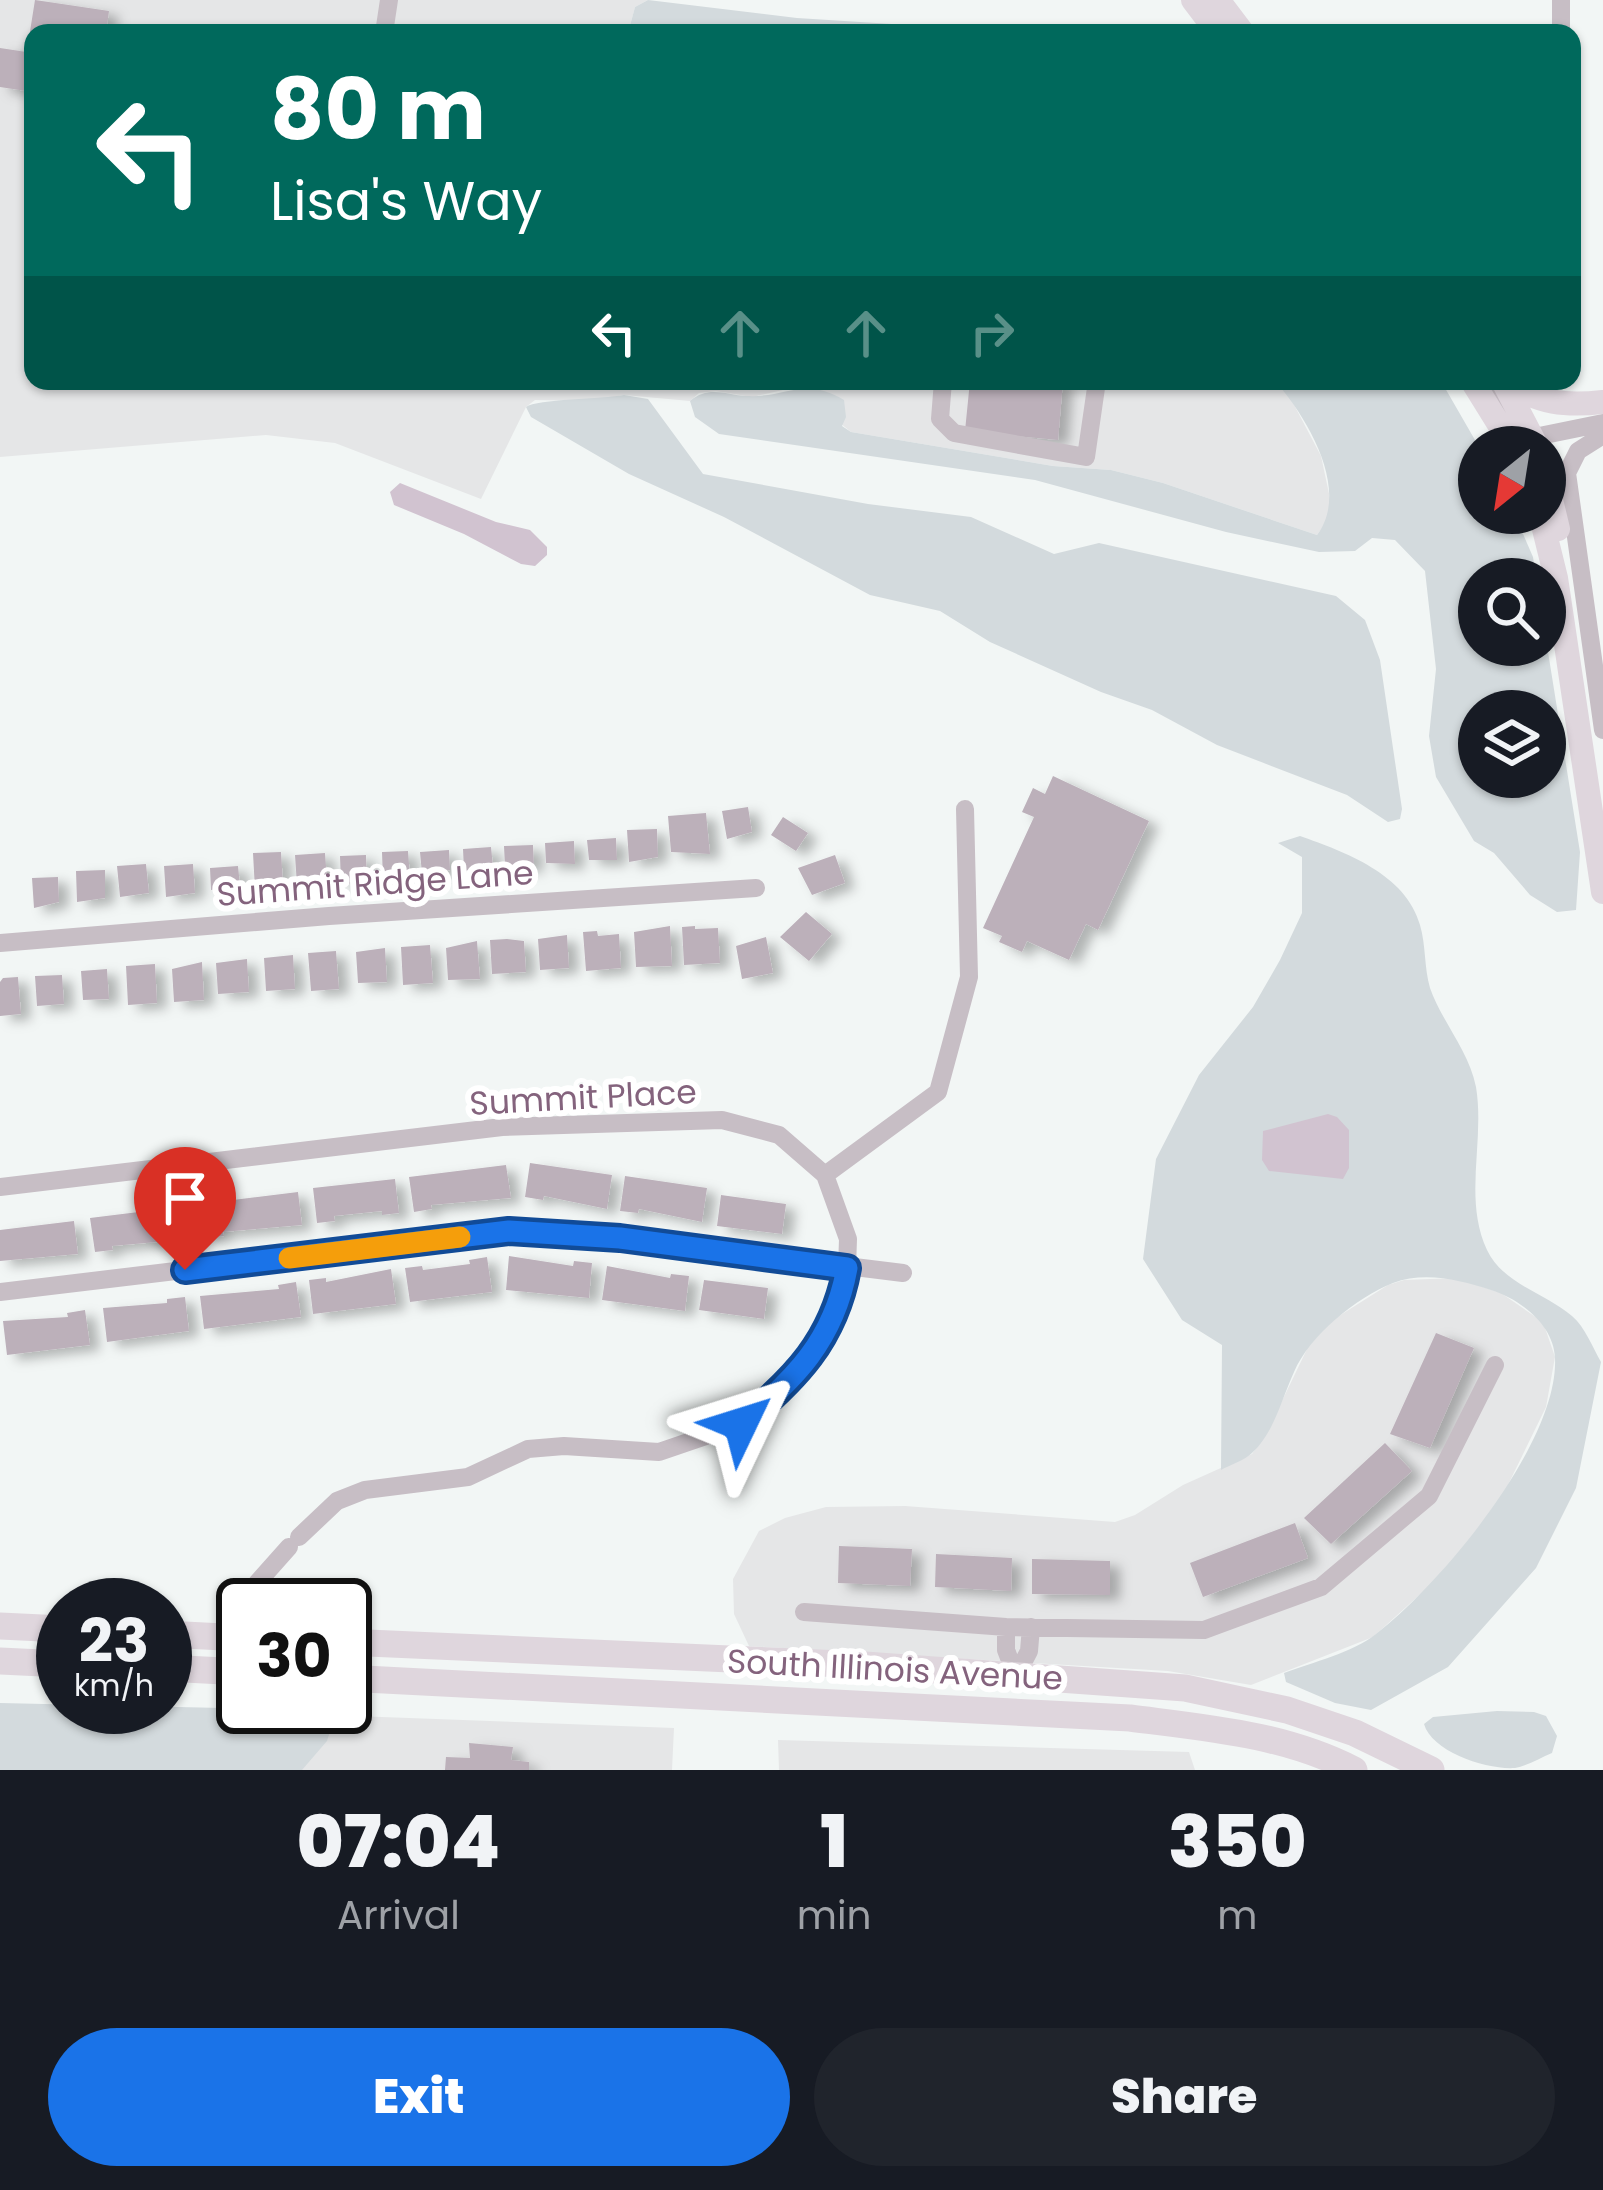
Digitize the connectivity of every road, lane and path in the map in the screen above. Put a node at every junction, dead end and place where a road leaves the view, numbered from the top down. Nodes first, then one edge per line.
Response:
1 (1193, 0) edge
2 (1218, 0) edge
3 (1211, 24) edge
4 (1236, 24) edge
5 (942, 390) edge
6 (1096, 390) edge
7 (1480, 390) edge
8 (1493, 390) edge
9 (1508, 390) edge
10 (1519, 390) edge
11 (1603, 402) edge
12 (1603, 423) edge
13 (1510, 426) edge
14 (1516, 426) edge
15 (1519, 426) edge
16 (1566, 432) edge
17 (1603, 435) edge
18 (1545, 534) edge
19 (1559, 534) edge
20 (1603, 730) edge
21 (965, 809) dead end
22 (1603, 810) edge
23 (756, 888) dead end
24 (1603, 892) edge
25 (0, 943) edge
26 (825, 1175) junction
27 (0, 1187) edge
28 (847, 1268) junction
29 (903, 1273) dead end
30 (0, 1292) edge
31 (1495, 1365) dead end
32 (262, 1578) edge
33 (804, 1612) dead end
34 (0, 1626) edge
35 (1006, 1627) junction
36 (36, 1628) edge
37 (1030, 1628) junction
38 (372, 1643) edge
39 (0, 1661) edge
40 (36, 1663) edge
41 (1016, 1676) junction
42 (372, 1679) edge
43 (1015, 1711) junction
44 (1287, 1743) junction
45 (1315, 1770) edge
46 (1354, 1770) edge
47 (1431, 1770) edge

1 - 3 main road
2 - 4 main road
5 - 6 street
7 - 13 main road
8 - 14 street
9 - 15 main road
10 - 11 main road
12 - 16 street
17 - 20 street
18 - 24 main road
19 - 22 main road
21 - 26 street
23 - 25 street, Summit Ridge Lane
26 - 27 street, Summit Place
26 - 28 street, Summit Place
28 - 29 street
28 - 30 street
28 - 32 street, Summit Place
31 - 37 street
33 - 35 street
34 - 36 highway
35 - 37 street
35 - 41 street
37 - 41 street
38 - 41 highway, South Illinois Avenue
39 - 40 highway
41 - 43 highway
41 - 47 highway, South Illinois Avenue
42 - 43 highway, South Illinois Avenue
43 - 44 highway, South Illinois Avenue
44 - 45 highway
44 - 46 highway, South Illinois Avenue

